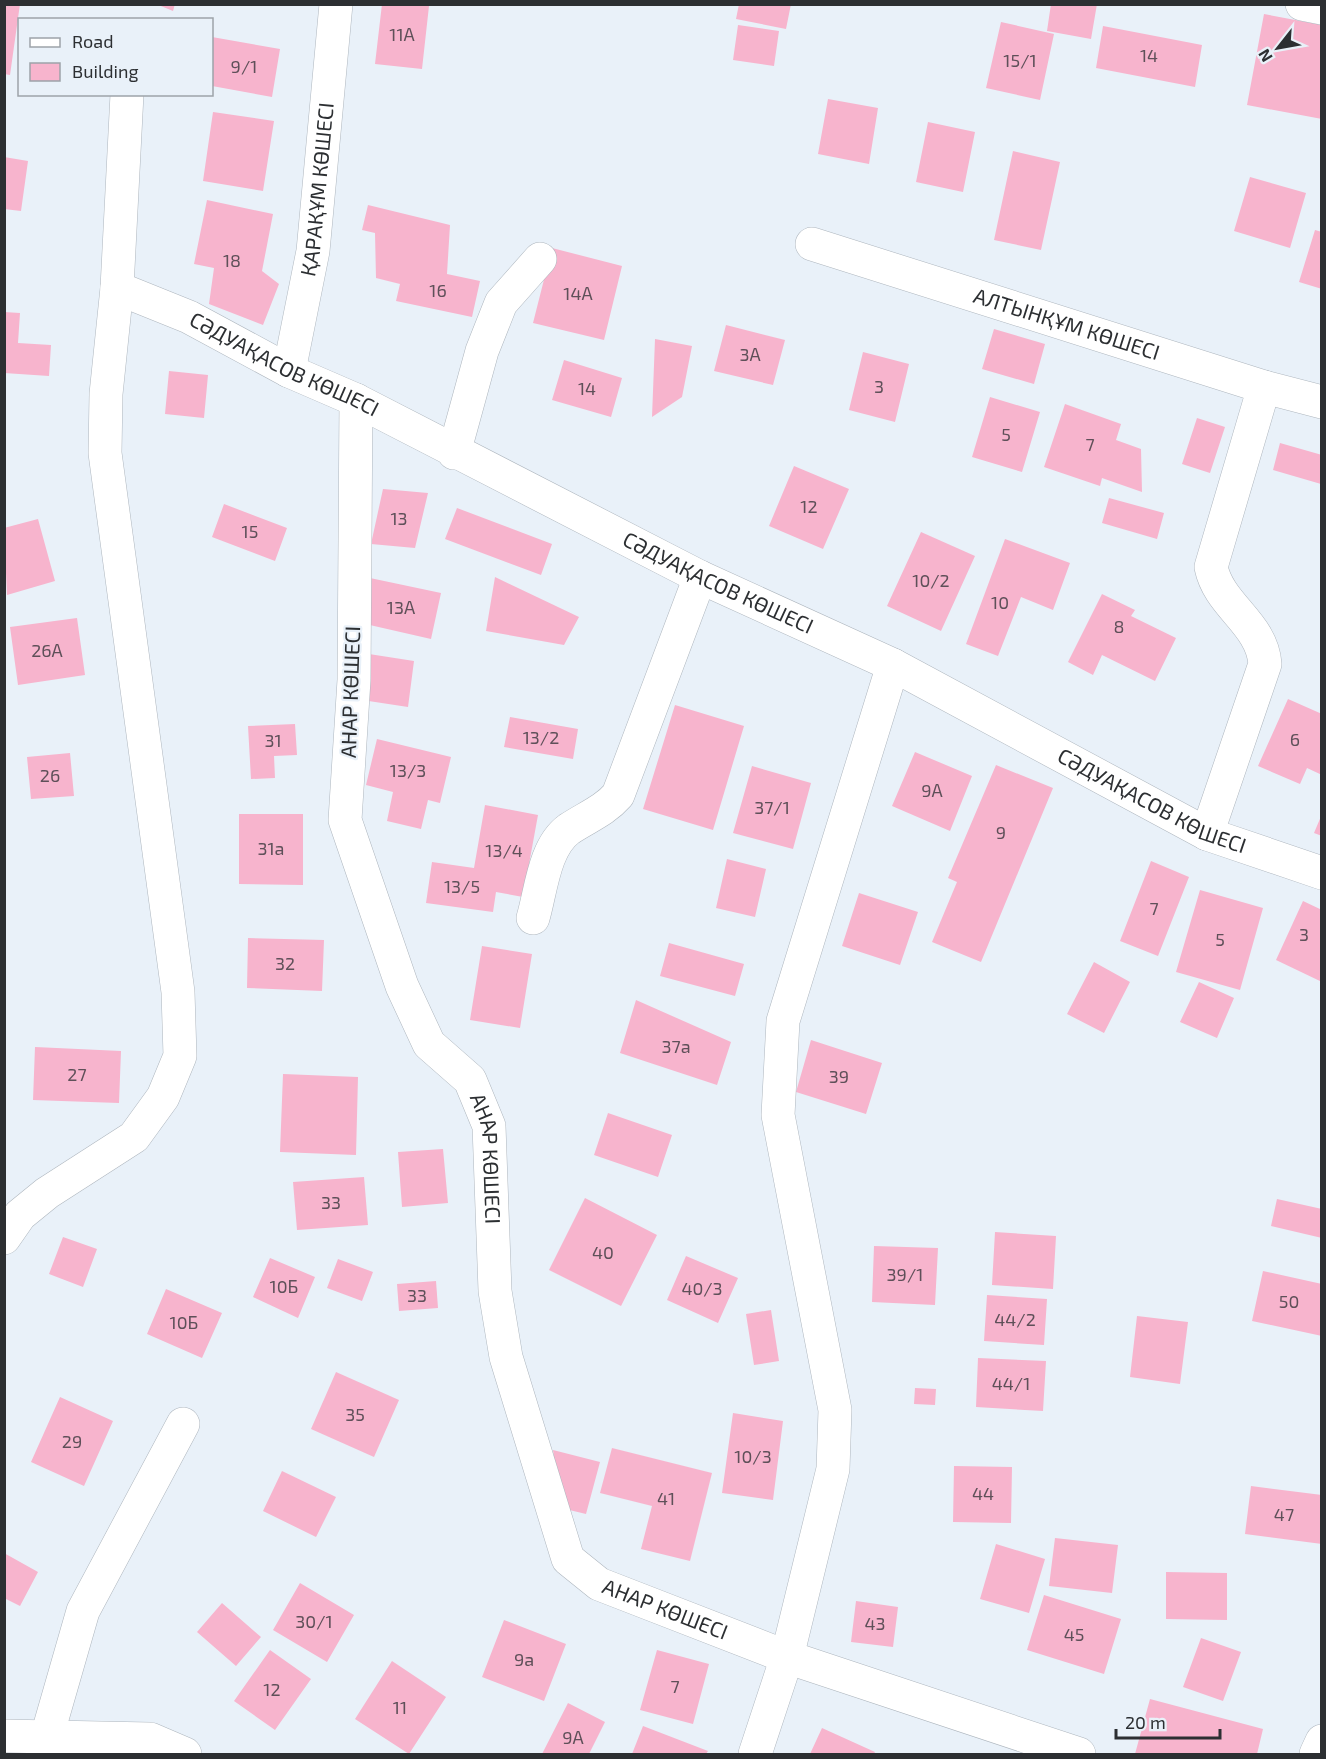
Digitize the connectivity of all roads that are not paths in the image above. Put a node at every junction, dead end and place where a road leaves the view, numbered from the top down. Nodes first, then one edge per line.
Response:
1 (336, 4) edge
2 (1302, 4) edge
3 (1322, 8) edge
4 (127, 96) edge
5 (812, 244) dead end
6 (540, 259) dead end
7 (117, 288) junction
8 (289, 371) junction
9 (1263, 387) junction
10 (356, 400) junction
11 (1322, 402) edge
12 (454, 453) junction
13 (700, 577) junction
14 (893, 665) junction
15 (1207, 834) junction
16 (1322, 873) edge
17 (533, 918) dead end
18 (4, 1238) edge
19 (183, 1424) dead end
20 (787, 1657) junction
21 (4, 1736) edge
22 (1322, 1741) edge
23 (48, 1745) edge
24 (185, 1755) edge
25 (755, 1755) edge
26 (1079, 1755) edge
27 (1316, 1755) edge

1 - 8 street, ҚАРАҚҰМ КӨШЕСІ
2 - 3 street
4 - 7 street
5 - 9 street, АЛТЫНҚҰМ КӨШЕСІ
6 - 12 street
7 - 8 street, СӘДУАҚАСОВ КӨШЕСІ
7 - 18 street
8 - 10 street, СӘДУАҚАСОВ КӨШЕСІ
9 - 11 street, АЛТЫНҚҰМ КӨШЕСІ
9 - 15 street
10 - 12 street, СӘДУАҚАСОВ КӨШЕСІ
10 - 20 street, АНАР КӨШЕСІ
12 - 13 street, СӘДУАҚАСОВ КӨШЕСІ
13 - 14 street, СӘДУАҚАСОВ КӨШЕСІ
13 - 17 street
14 - 15 street, СӘДУАҚАСОВ КӨШЕСІ
14 - 20 street
15 - 16 street, СӘДУАҚАСОВ КӨШЕСІ
19 - 23 street
20 - 25 street
20 - 26 street, АНАР КӨШЕСІ
21 - 23 street
22 - 27 street
23 - 24 street

